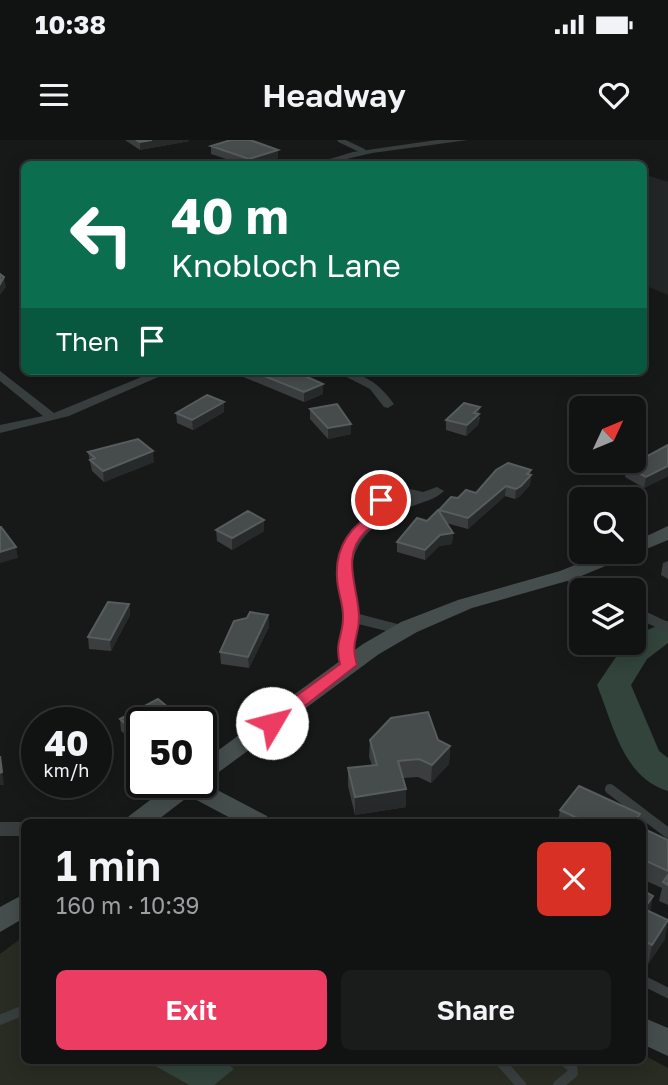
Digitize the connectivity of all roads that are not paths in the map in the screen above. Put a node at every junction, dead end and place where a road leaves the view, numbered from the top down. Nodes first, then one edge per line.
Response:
1 (340, 140) edge
2 (464, 140) edge
3 (363, 151) junction
4 (328, 161) edge
5 (0, 375) edge
6 (157, 375) edge
7 (350, 375) edge
8 (388, 404) dead end
9 (52, 417) junction
10 (0, 429) edge
11 (431, 494) dead end
12 (668, 532) edge
13 (646, 543) edge
14 (595, 564) edge
15 (567, 575) junction
16 (572, 578) edge
17 (351, 617) junction
18 (646, 618) edge
19 (668, 628) edge
20 (404, 630) junction
21 (349, 665) junction
22 (217, 764) edge
23 (610, 789) dead end
24 (217, 796) edge
25 (171, 798) edge
26 (142, 819) edge
27 (253, 819) edge
28 (21, 829) edge
29 (0, 830) edge
30 (668, 833) edge
31 (21, 906) edge
32 (0, 922) edge
33 (646, 982) edge
34 (668, 993) edge
35 (21, 1011) edge
36 (0, 1020) edge
37 (646, 1031) edge
38 (668, 1043) edge
39 (503, 1064) edge
40 (568, 1064) edge
41 (521, 1085) edge
42 (558, 1085) edge

1 - 3 lane
2 - 3 street
3 - 4 street
5 - 9 street
6 - 9 street
7 - 8 street
9 - 10 street
11 - 17 street
12 - 13 main road
14 - 15 main road
15 - 16 street
15 - 20 main road
17 - 20 street
17 - 21 street
18 - 19 street
20 - 21 main road
21 - 22 main road
23 - 30 lane
24 - 27 main road
25 - 26 main road
28 - 29 street
31 - 32 main road
33 - 34 lane
35 - 36 lane
37 - 38 main road
39 - 41 lane
40 - 42 lane

